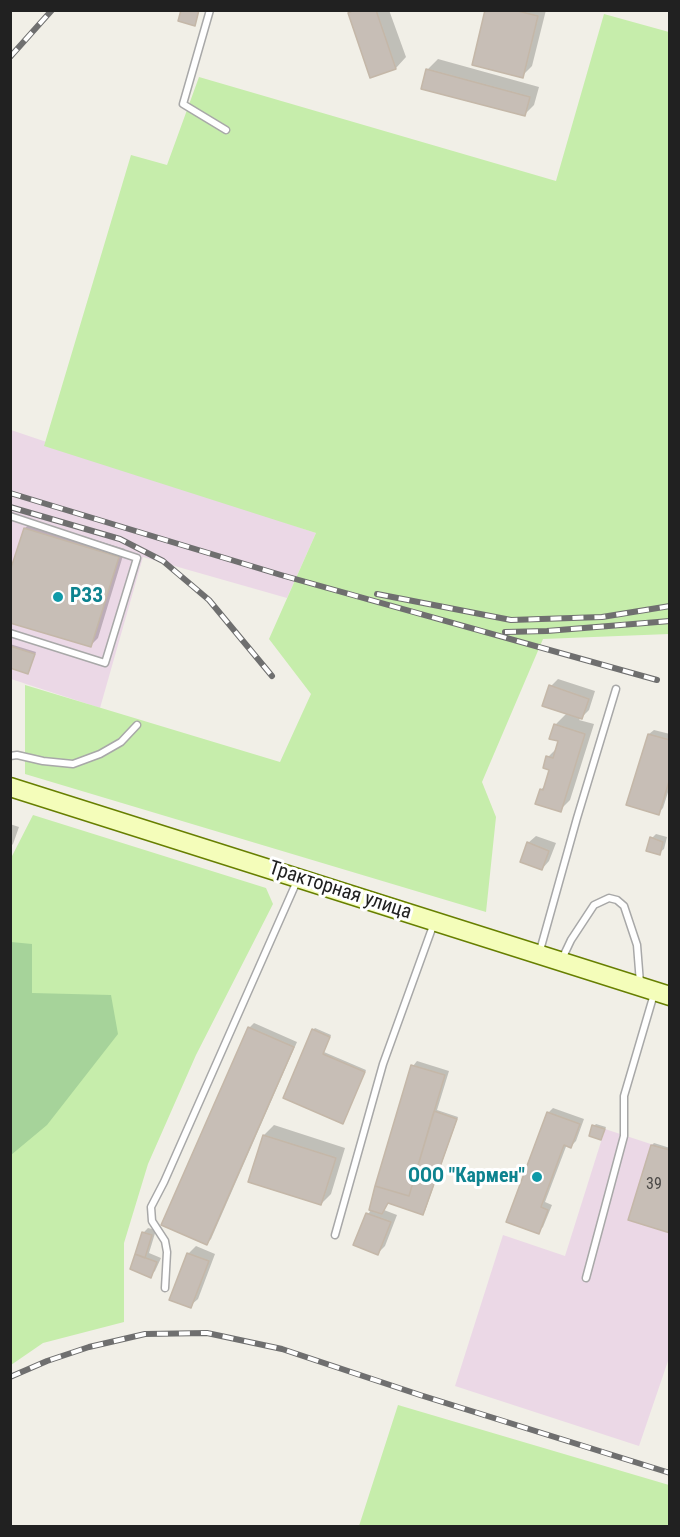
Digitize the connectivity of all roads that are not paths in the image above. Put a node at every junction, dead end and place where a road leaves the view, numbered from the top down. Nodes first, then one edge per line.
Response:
1 (210, 10) edge
2 (226, 130) dead end
3 (10, 516) edge
4 (10, 633) edge
5 (616, 689) dead end
6 (137, 725) dead end
7 (10, 756) edge
8 (10, 787) edge
9 (298, 877) junction
10 (435, 922) junction
11 (539, 954) junction
12 (561, 961) junction
13 (655, 991) edge
14 (335, 1235) dead end
15 (586, 1278) dead end
16 (165, 1288) dead end

1 - 2 lane
3 - 4 lane
5 - 11 lane
6 - 7 lane
8 - 9 main road, Тракторная улица
9 - 10 main road, Тракторная улица
9 - 16 lane
10 - 11 main road, Тракторная улица
10 - 14 lane
11 - 12 main road, Тракторная улица
12 - 13 main road, Тракторная улица
12 - 13 lane
13 - 15 lane

